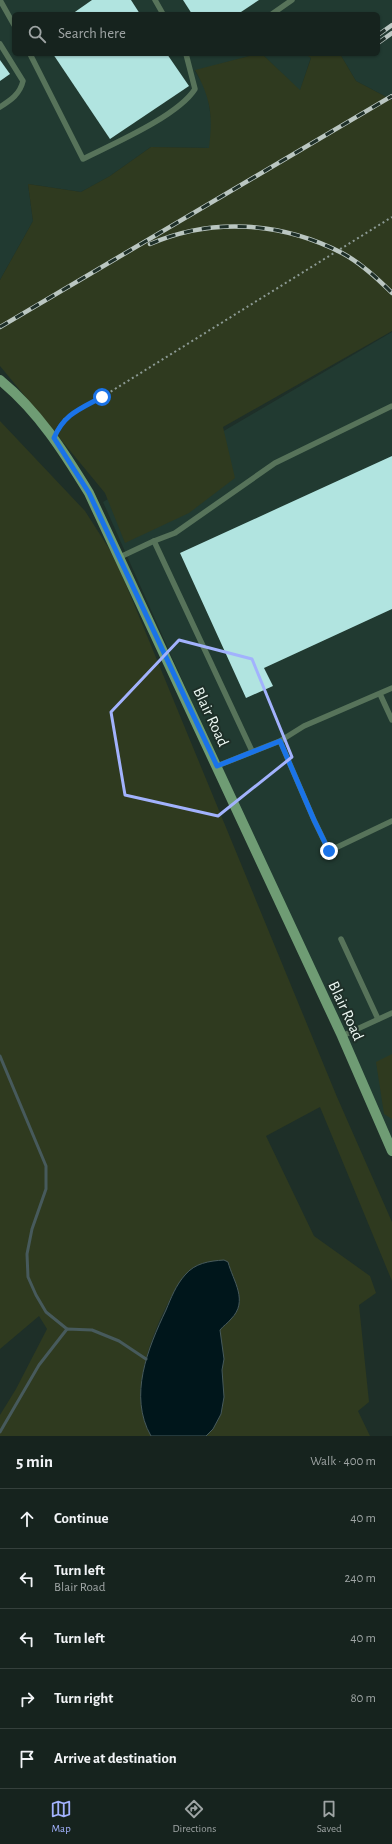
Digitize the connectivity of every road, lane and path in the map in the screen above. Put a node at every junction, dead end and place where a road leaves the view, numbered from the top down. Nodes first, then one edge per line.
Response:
1 (0, 0) edge
2 (155, 0) edge
3 (292, 0) edge
4 (162, 12) edge
5 (275, 12) edge
6 (12, 21) edge
7 (0, 44) edge
8 (31, 56) edge
9 (187, 56) edge
10 (0, 107) edge
11 (392, 217) edge
12 (0, 380) edge
13 (392, 406) edge
14 (54, 438) junction
15 (154, 541) junction
16 (120, 557) junction
17 (392, 688) edge
18 (380, 694) junction
19 (392, 720) edge
20 (280, 741) junction
21 (252, 751) junction
22 (217, 766) junction
23 (392, 822) edge
24 (341, 939) dead end
25 (392, 1013) edge
26 (378, 1019) junction
27 (342, 1036) junction
28 (392, 1151) edge

1 - 6 lane
2 - 4 lane
3 - 5 lane
7 - 10 lane
8 - 9 lane
11 - 14 path
12 - 14 street, Blair Road
13 - 15 lane
14 - 16 street, Blair Road
15 - 16 lane
15 - 21 lane
16 - 22 street, Blair Road
17 - 18 lane
18 - 19 lane
18 - 20 lane
20 - 21 lane
20 - 23 lane
21 - 22 lane
22 - 27 street, Blair Road
24 - 26 lane
25 - 26 lane
26 - 27 lane
27 - 28 street, Blair Road

